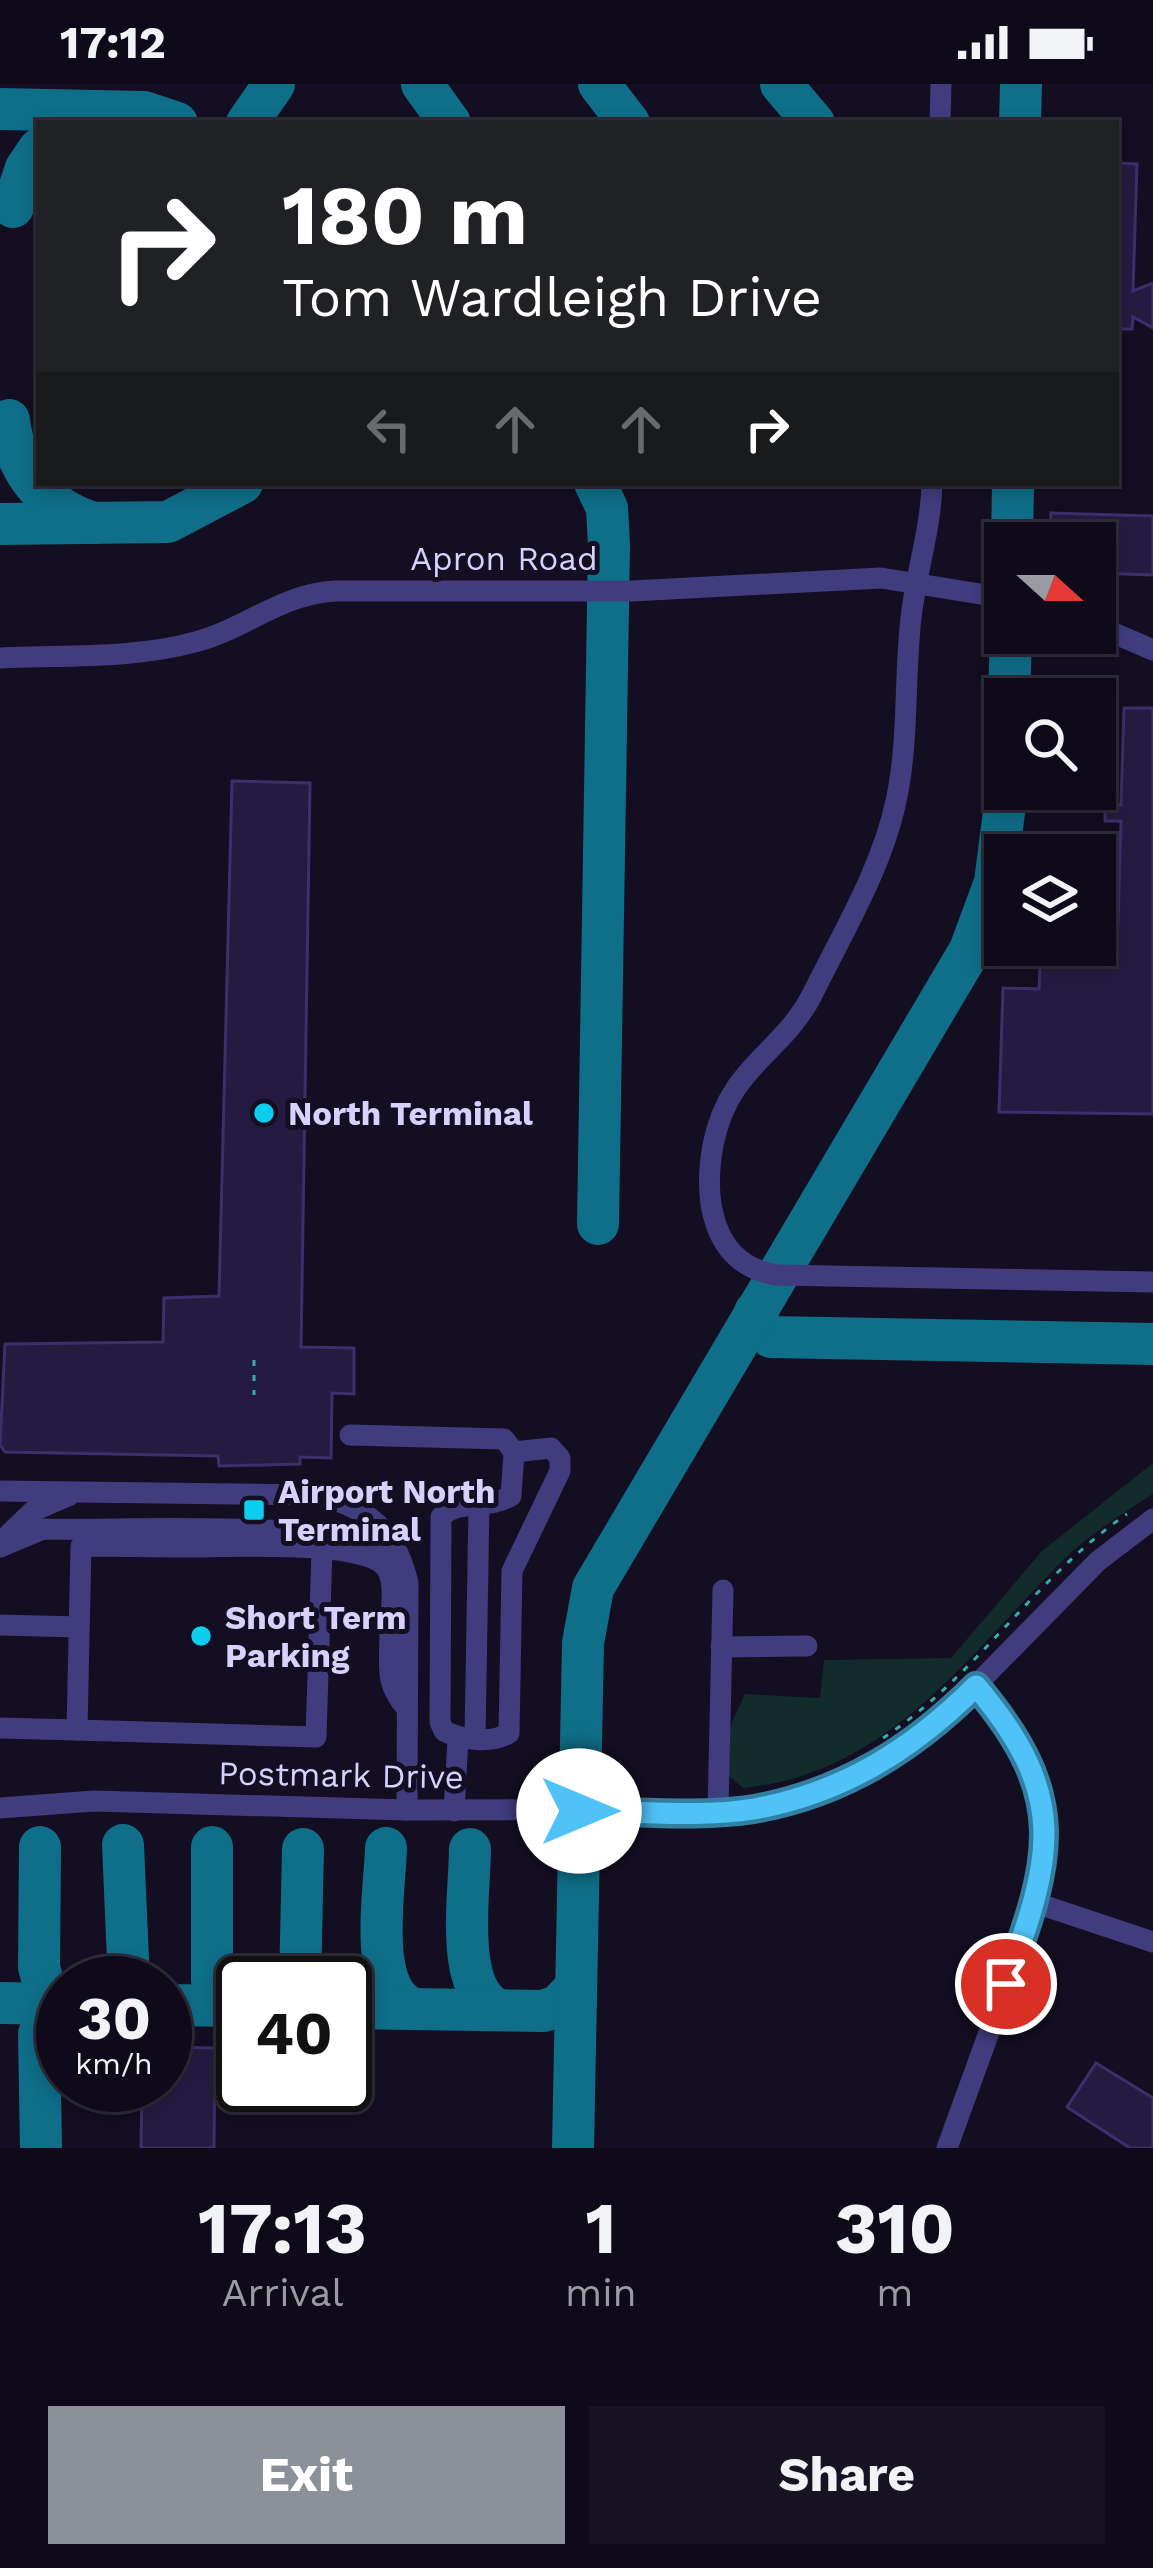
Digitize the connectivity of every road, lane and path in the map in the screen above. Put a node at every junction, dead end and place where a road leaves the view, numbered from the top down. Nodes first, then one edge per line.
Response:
1 (941, 84) edge
2 (940, 120) edge
3 (932, 486) edge
4 (917, 582) junction
5 (984, 594) edge
6 (1116, 634) edge
7 (1153, 650) edge
8 (0, 658) edge
9 (1153, 1282) edge
10 (254, 1360) dead end
11 (254, 1395) dead end
12 (350, 1435) dead end
13 (514, 1452) junction
14 (0, 1491) edge
15 (88, 1491) junction
16 (479, 1506) junction
17 (1143, 1514) edge
18 (0, 1546) edge
19 (322, 1550) junction
20 (402, 1556) junction
21 (723, 1590) dead end
22 (0, 1625) edge
23 (80, 1627) junction
24 (807, 1646) dead end
25 (721, 1647) junction
26 (976, 1686) junction
27 (407, 1709) junction
28 (0, 1728) edge
29 (77, 1730) junction
30 (466, 1738) junction
31 (869, 1748) dead end
32 (0, 1808) edge
33 (406, 1810) junction
34 (454, 1810) junction
35 (718, 1810) junction
36 (1036, 1903) junction
37 (1153, 1942) edge
38 (947, 2148) edge

1 - 2 street
3 - 4 street
4 - 5 street, Apron Road
4 - 8 street, Apron Road
4 - 9 street
6 - 7 street
10 - 11 path
12 - 13 street
13 - 16 street
13 - 30 street
14 - 15 street
15 - 18 street
15 - 20 street
16 - 30 street
16 - 30 street
17 - 26 street, Postmark Drive
17 - 31 path
18 - 20 street
19 - 23 street
19 - 27 street
19 - 29 street
20 - 27 street
21 - 25 street
22 - 23 street
23 - 29 street
24 - 25 street
25 - 35 street
26 - 35 street, Postmark Drive
26 - 36 street
27 - 33 street
28 - 29 street
30 - 34 street
32 - 33 street, Postmark Drive
33 - 34 street, Postmark Drive
34 - 35 street, Postmark Drive
36 - 37 street
36 - 38 street

